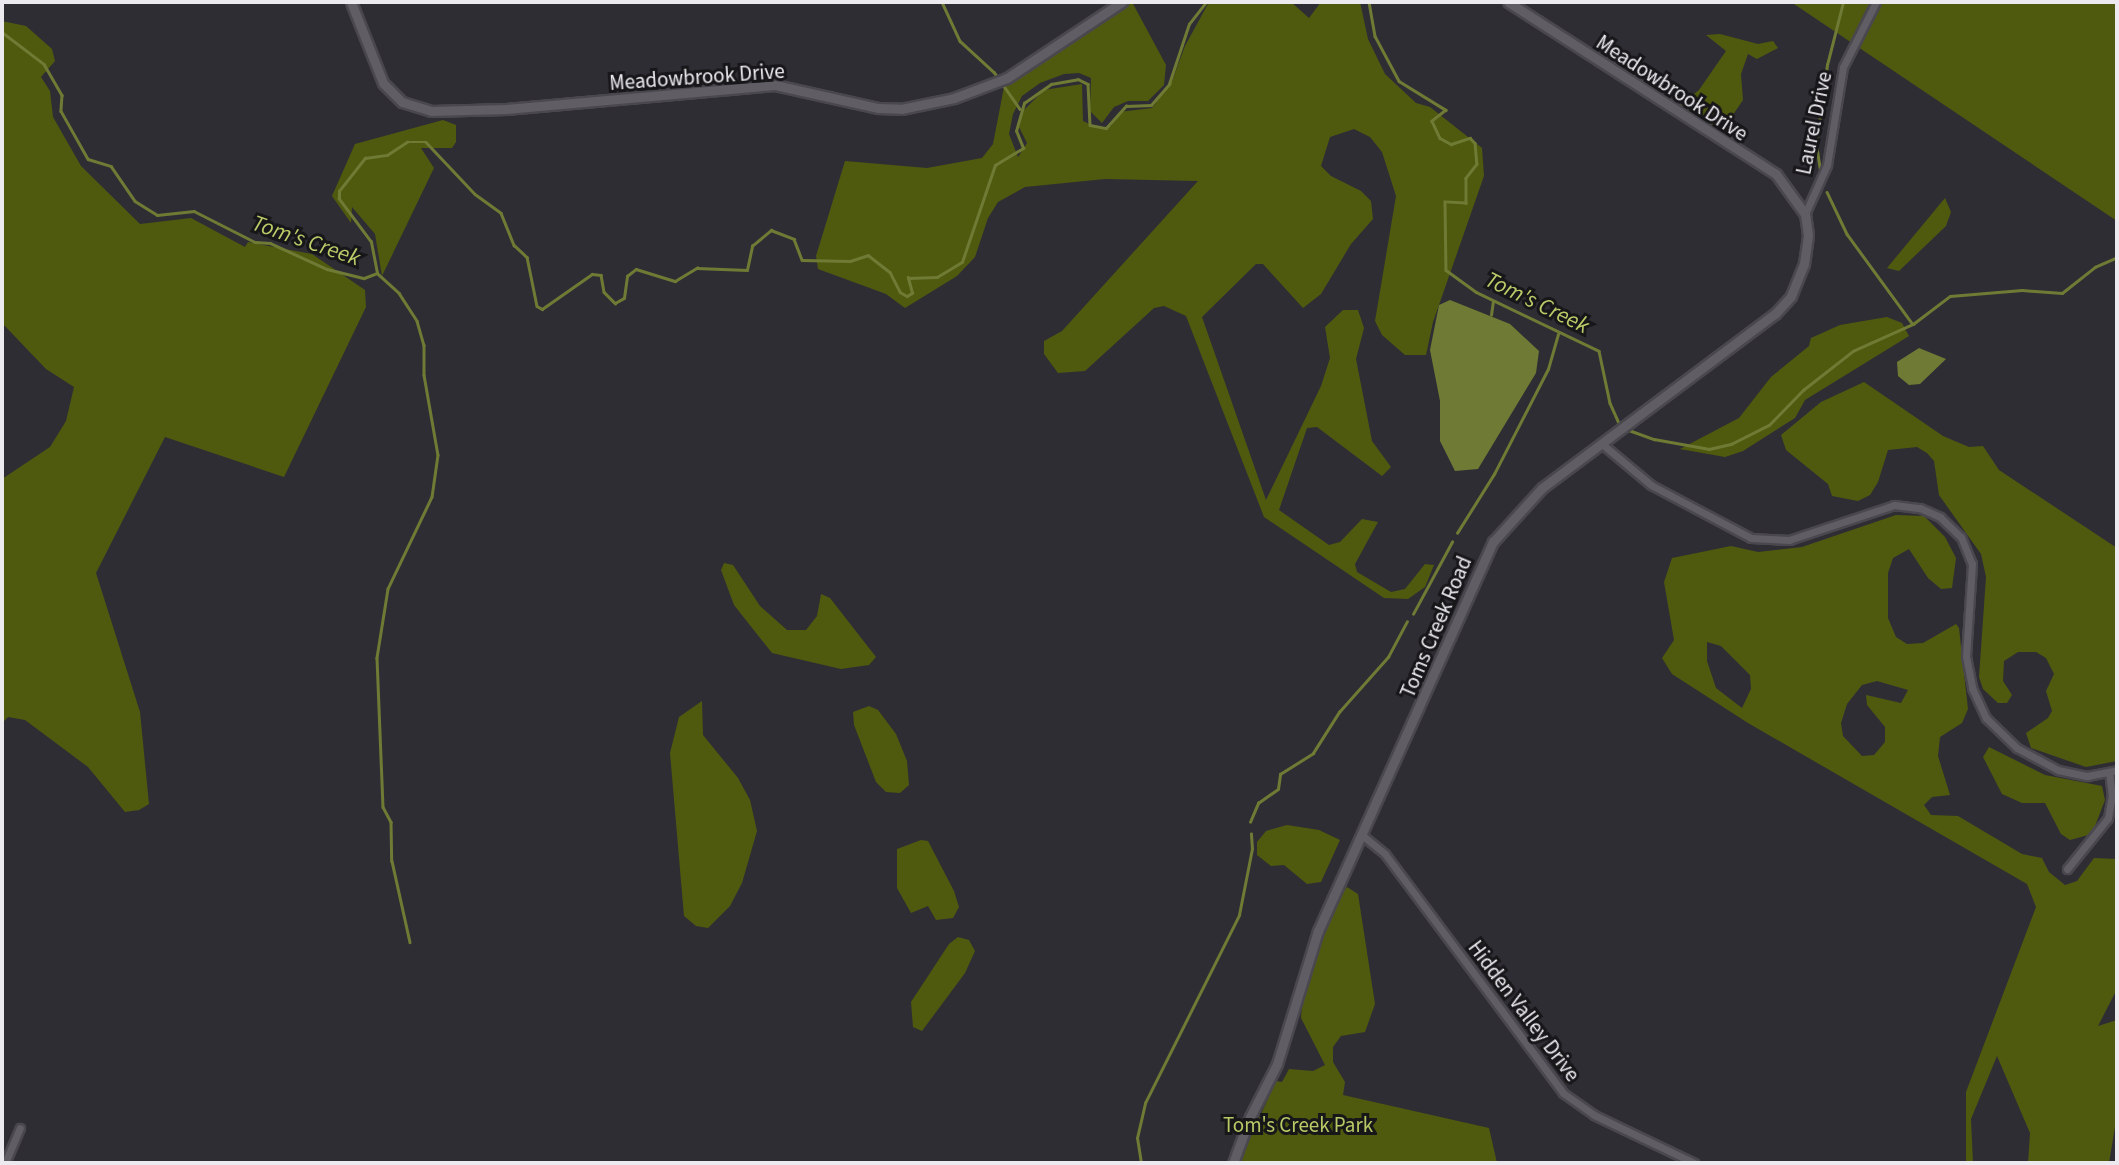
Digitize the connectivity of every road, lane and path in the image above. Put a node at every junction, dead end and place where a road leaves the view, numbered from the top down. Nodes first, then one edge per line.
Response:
1 (351, 2) edge
2 (1122, 2) edge
3 (1508, 2) edge
4 (1877, 2) edge
5 (1805, 214) junction
6 (1602, 444) junction
7 (2117, 770) edge
8 (2109, 773) junction
9 (1363, 836) junction
10 (2067, 869) dead end
11 (20, 1128) dead end
12 (5, 1163) edge
13 (1233, 1163) edge
14 (1694, 1163) edge

1 - 2 street, Meadowbrook Drive
3 - 5 street, Meadowbrook Drive
4 - 5 street, Laurel Drive
5 - 6 street, Toms Creek Road
6 - 8 street
6 - 9 street, Toms Creek Road
7 - 8 street
8 - 10 street
9 - 13 street, Toms Creek Road
9 - 14 street, Hidden Valley Drive
11 - 12 street

